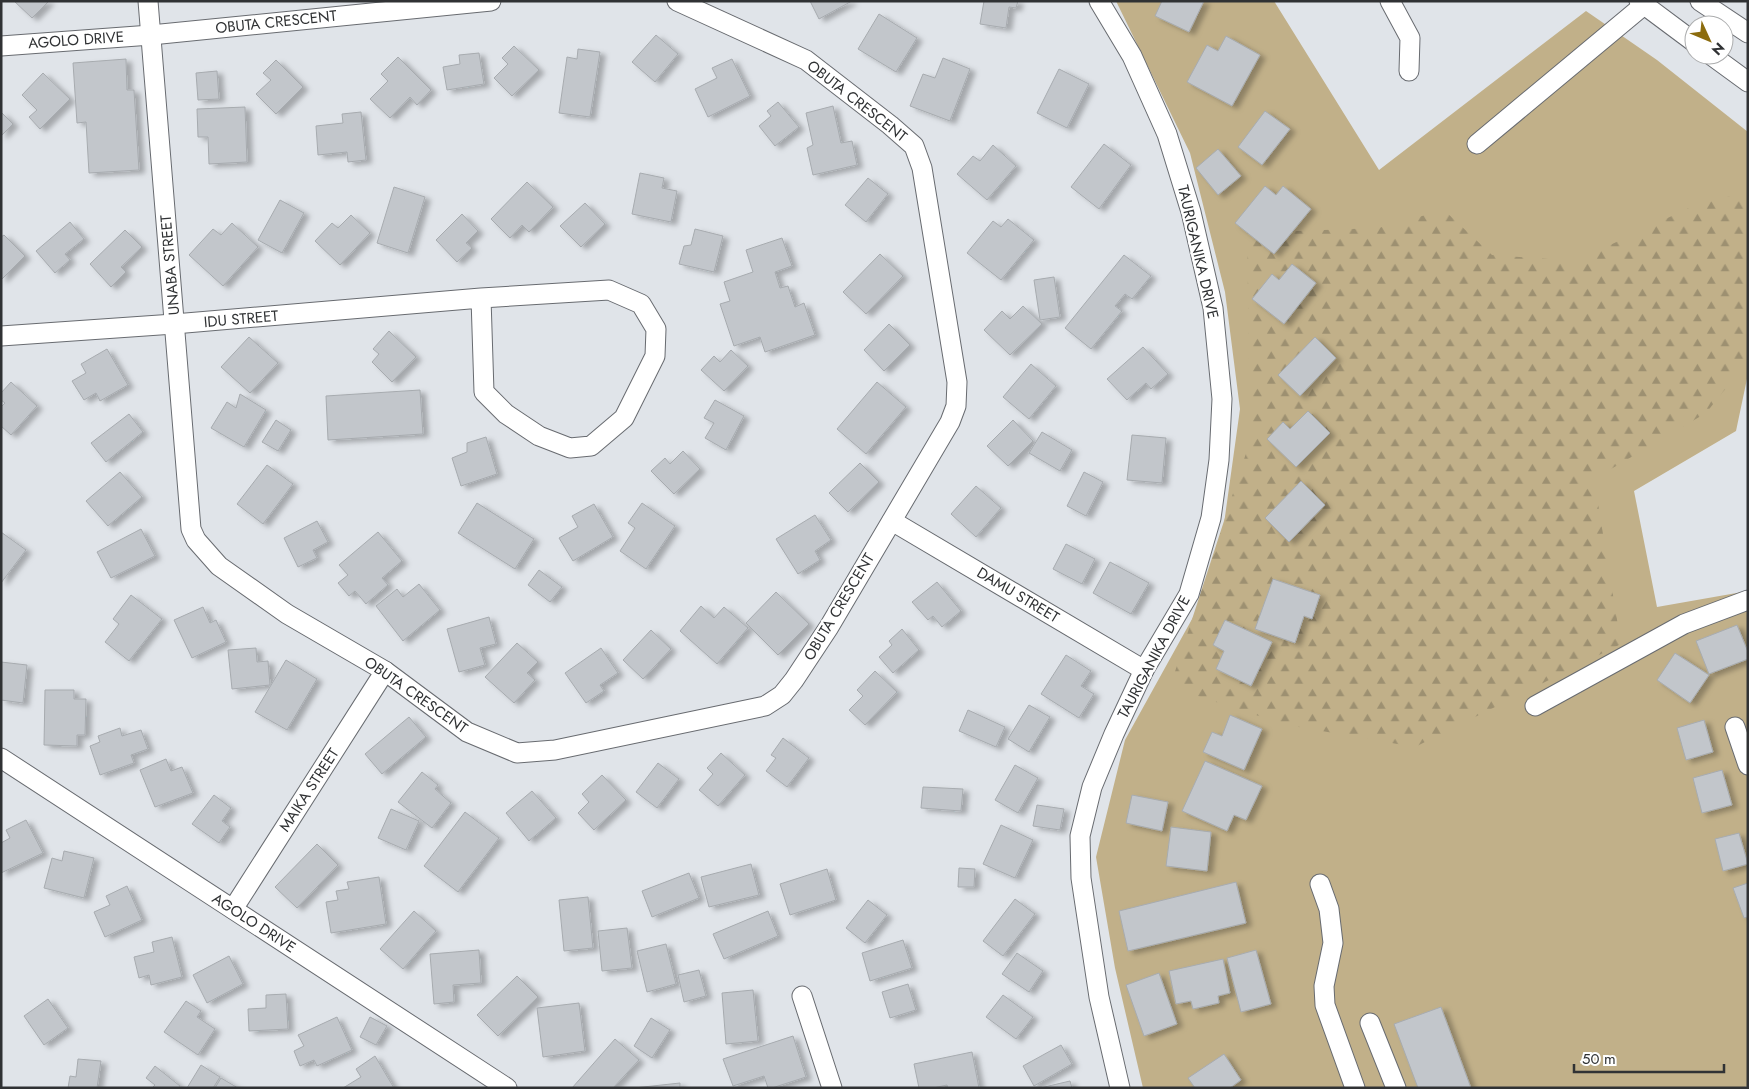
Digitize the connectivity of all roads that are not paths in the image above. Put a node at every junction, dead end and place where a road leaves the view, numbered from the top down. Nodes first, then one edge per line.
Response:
1 (148, 1) edge
2 (491, 1) edge
3 (677, 1) edge
4 (1099, 1) edge
5 (1390, 1) edge
6 (1700, 1) edge
7 (1641, 3) edge
8 (1748, 33) edge
9 (151, 35) junction
10 (1684, 35) edge
11 (1, 46) edge
12 (1725, 65) edge
13 (1410, 71) dead end
14 (1748, 82) edge
15 (1477, 144) dead end
16 (480, 298) junction
17 (174, 324) junction
18 (1, 336) edge
19 (892, 521) junction
20 (191, 529) joint
21 (1748, 600) edge
22 (1144, 670) junction
23 (385, 671) junction
24 (1534, 706) dead end
25 (1735, 726) dead end
26 (1, 758) edge
27 (1748, 765) edge
28 (1320, 884) dead end
29 (233, 909) junction
30 (802, 996) dead end
31 (1370, 1023) dead end
32 (506, 1088) edge
33 (832, 1088) edge
34 (1120, 1088) edge
35 (1355, 1088) edge
36 (1396, 1088) edge

1 - 9 street, UNABA STREET
2 - 9 street, OBUTA CRESCENT
3 - 19 street, OBUTA CRESCENT
4 - 22 street, TAURIGANIKA DRIVE
5 - 13 street
6 - 8 street
7 - 10 street
7 - 15 street
9 - 11 street, AGOLO DRIVE
9 - 17 street, UNABA STREET
12 - 14 street
16 - 16 street
16 - 17 street, IDU STREET
17 - 18 street, IDU STREET
17 - 20 street, UNABA STREET
19 - 22 street, DAMU STREET
19 - 23 street, OBUTA CRESCENT
20 - 23 street, OBUTA CRESCENT
21 - 24 street
22 - 34 street, TAURIGANIKA DRIVE
23 - 29 street, MAIKA STREET
25 - 27 street
26 - 29 street, AGOLO DRIVE
28 - 35 street
29 - 32 street, AGOLO DRIVE
30 - 33 street
31 - 36 street

